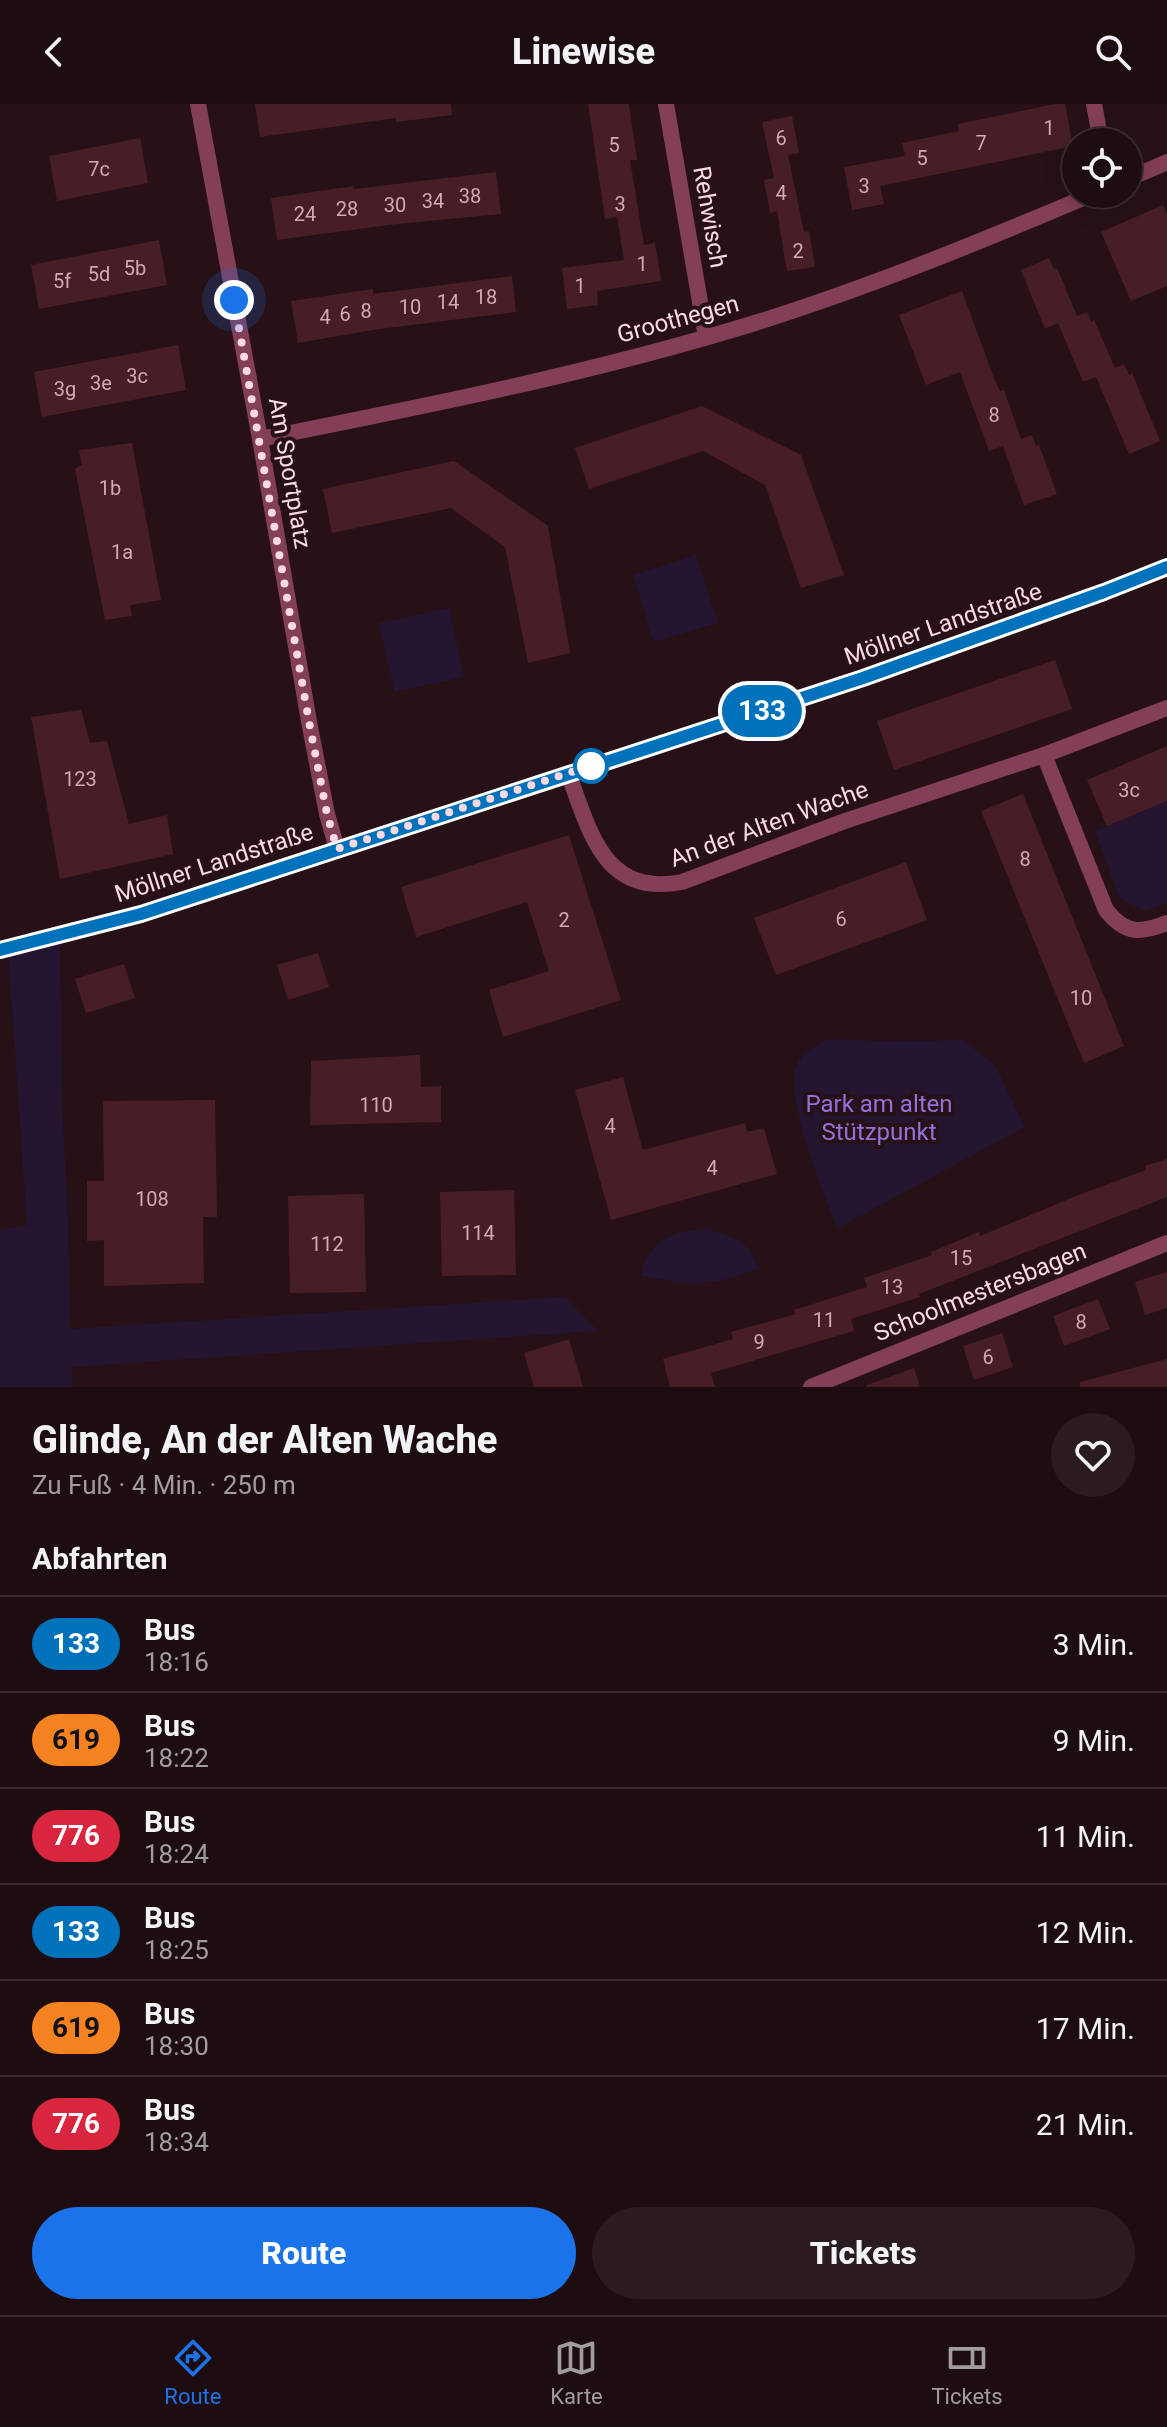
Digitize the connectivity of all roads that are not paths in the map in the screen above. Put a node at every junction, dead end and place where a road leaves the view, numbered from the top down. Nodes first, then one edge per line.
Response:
1 (198, 104) edge
2 (666, 104) edge
3 (1094, 104) edge
4 (1098, 128) edge
5 (1167, 162) edge
6 (1142, 173) edge
7 (1062, 207) edge
8 (706, 337) junction
9 (260, 439) junction
10 (1167, 567) edge
11 (1167, 708) edge
12 (1044, 755) junction
13 (568, 773) junction
14 (337, 849) junction
15 (1167, 923) edge
16 (0, 950) edge
17 (1167, 1243) edge
18 (811, 1387) edge

1 - 9 street, Am Sportplatz
2 - 8 street, Rehwisch
3 - 4 street
5 - 6 street
7 - 8 street, Groothegen
8 - 9 street, Groothegen
9 - 14 street, Am Sportplatz
10 - 13 main road, Möllner Landstraße
11 - 12 street, An der Alten Wache
12 - 13 street, An der Alten Wache
12 - 15 street
13 - 14 main road, Möllner Landstraße
14 - 16 main road, Möllner Landstraße
17 - 18 street, Schoolmestersbagen

